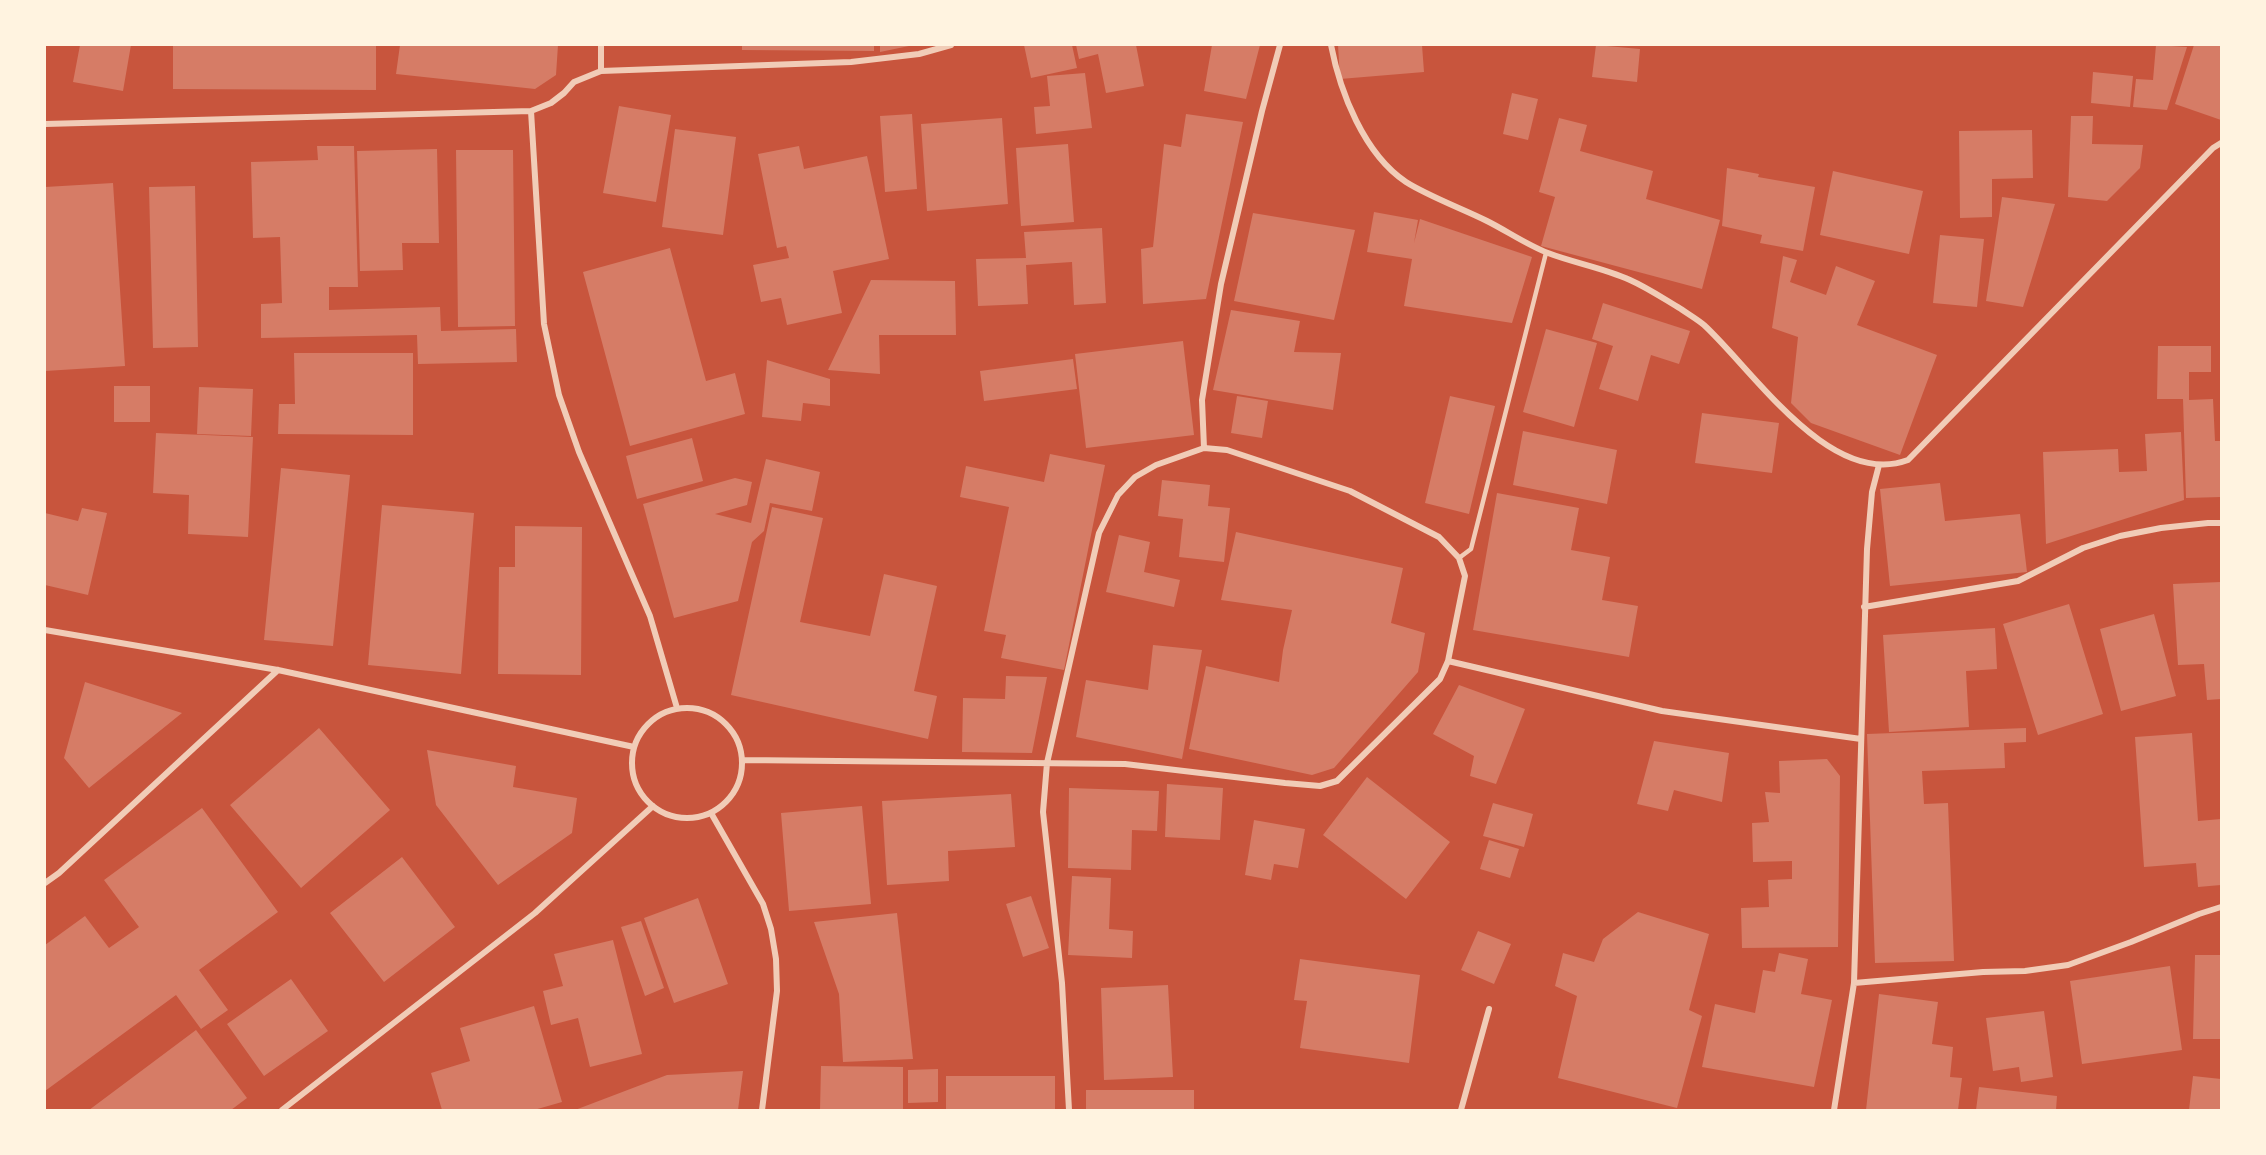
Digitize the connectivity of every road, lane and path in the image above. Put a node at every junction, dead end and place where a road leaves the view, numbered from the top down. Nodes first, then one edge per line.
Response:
1 (601, 45) edge
2 (951, 45) edge
3 (1280, 45) edge
4 (1331, 45) edge
5 (601, 71) junction
6 (531, 111) junction
7 (45, 124) edge
8 (2221, 143) edge
9 (1546, 253) junction
10 (1204, 448) junction
11 (1879, 465) junction
12 (2221, 523) edge
13 (1459, 558) junction
14 (1864, 607) junction
15 (45, 630) edge
16 (1448, 661) junction
17 (278, 670) junction
18 (677, 708) junction
19 (1861, 738) junction
20 (634, 747) junction
21 (742, 760) junction
22 (1047, 763) junction
23 (653, 807) junction
24 (711, 813) junction
25 (45, 883) edge
26 (2221, 907) edge
27 (1854, 983) junction
28 (1489, 1009) dead end
29 (282, 1110) edge
30 (762, 1110) edge
31 (1069, 1110) edge
32 (1461, 1110) edge
33 (1834, 1110) edge

1 - 5 street
2 - 5 street
3 - 10 street
4 - 9 street
5 - 6 street
6 - 7 street
6 - 18 street
8 - 11 street
9 - 11 street
9 - 13 lane
10 - 13 street
10 - 22 street
11 - 14 street
12 - 14 street
13 - 16 street
14 - 19 street
15 - 17 street
16 - 19 street
16 - 22 street
17 - 20 street
17 - 25 street
18 - 20 street
18 - 21 street
19 - 27 street
20 - 23 street
21 - 22 street
21 - 24 street
22 - 31 street
23 - 24 street
23 - 29 street
24 - 30 street
26 - 27 street
27 - 33 street
28 - 32 street

